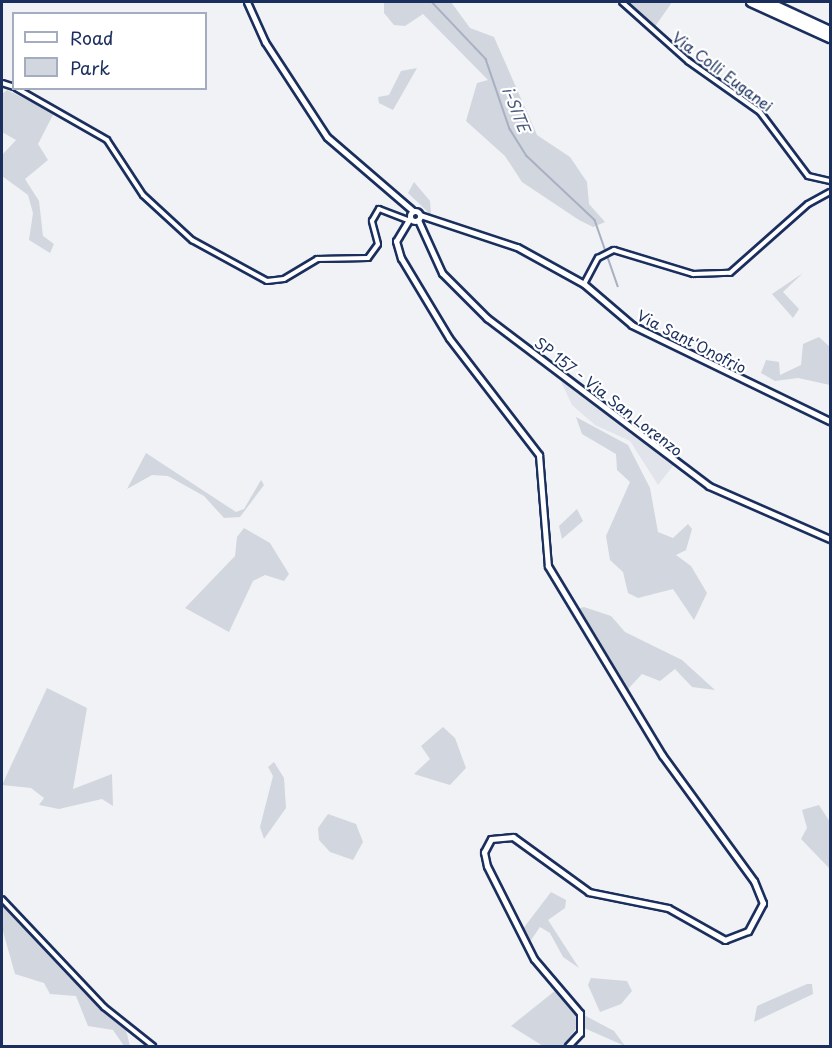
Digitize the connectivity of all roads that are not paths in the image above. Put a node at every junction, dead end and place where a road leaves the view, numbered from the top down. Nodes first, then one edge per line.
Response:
1 (247, 2) edge
2 (622, 2) edge
3 (751, 2) edge
4 (767, 2) edge
5 (831, 30) edge
6 (831, 38) edge
7 (19, 90) edge
8 (831, 181) edge
9 (831, 192) edge
10 (413, 211) junction
11 (419, 217) junction
12 (409, 219) junction
13 (584, 284) junction
14 (831, 421) edge
15 (831, 539) edge
16 (2, 899) edge
17 (153, 1047) edge
18 (568, 1047) edge

1 - 10 street
2 - 8 street, Via Colli Euganei
3 - 6 highway
4 - 5 highway
7 - 12 street
9 - 13 street
10 - 11 street
10 - 12 street
11 - 12 street
11 - 13 street, Via Sant'Onofrio
11 - 15 street, SP 157 - Via San Lorenzo
12 - 18 street
13 - 14 street, Via Sant'Onofrio
16 - 17 street

